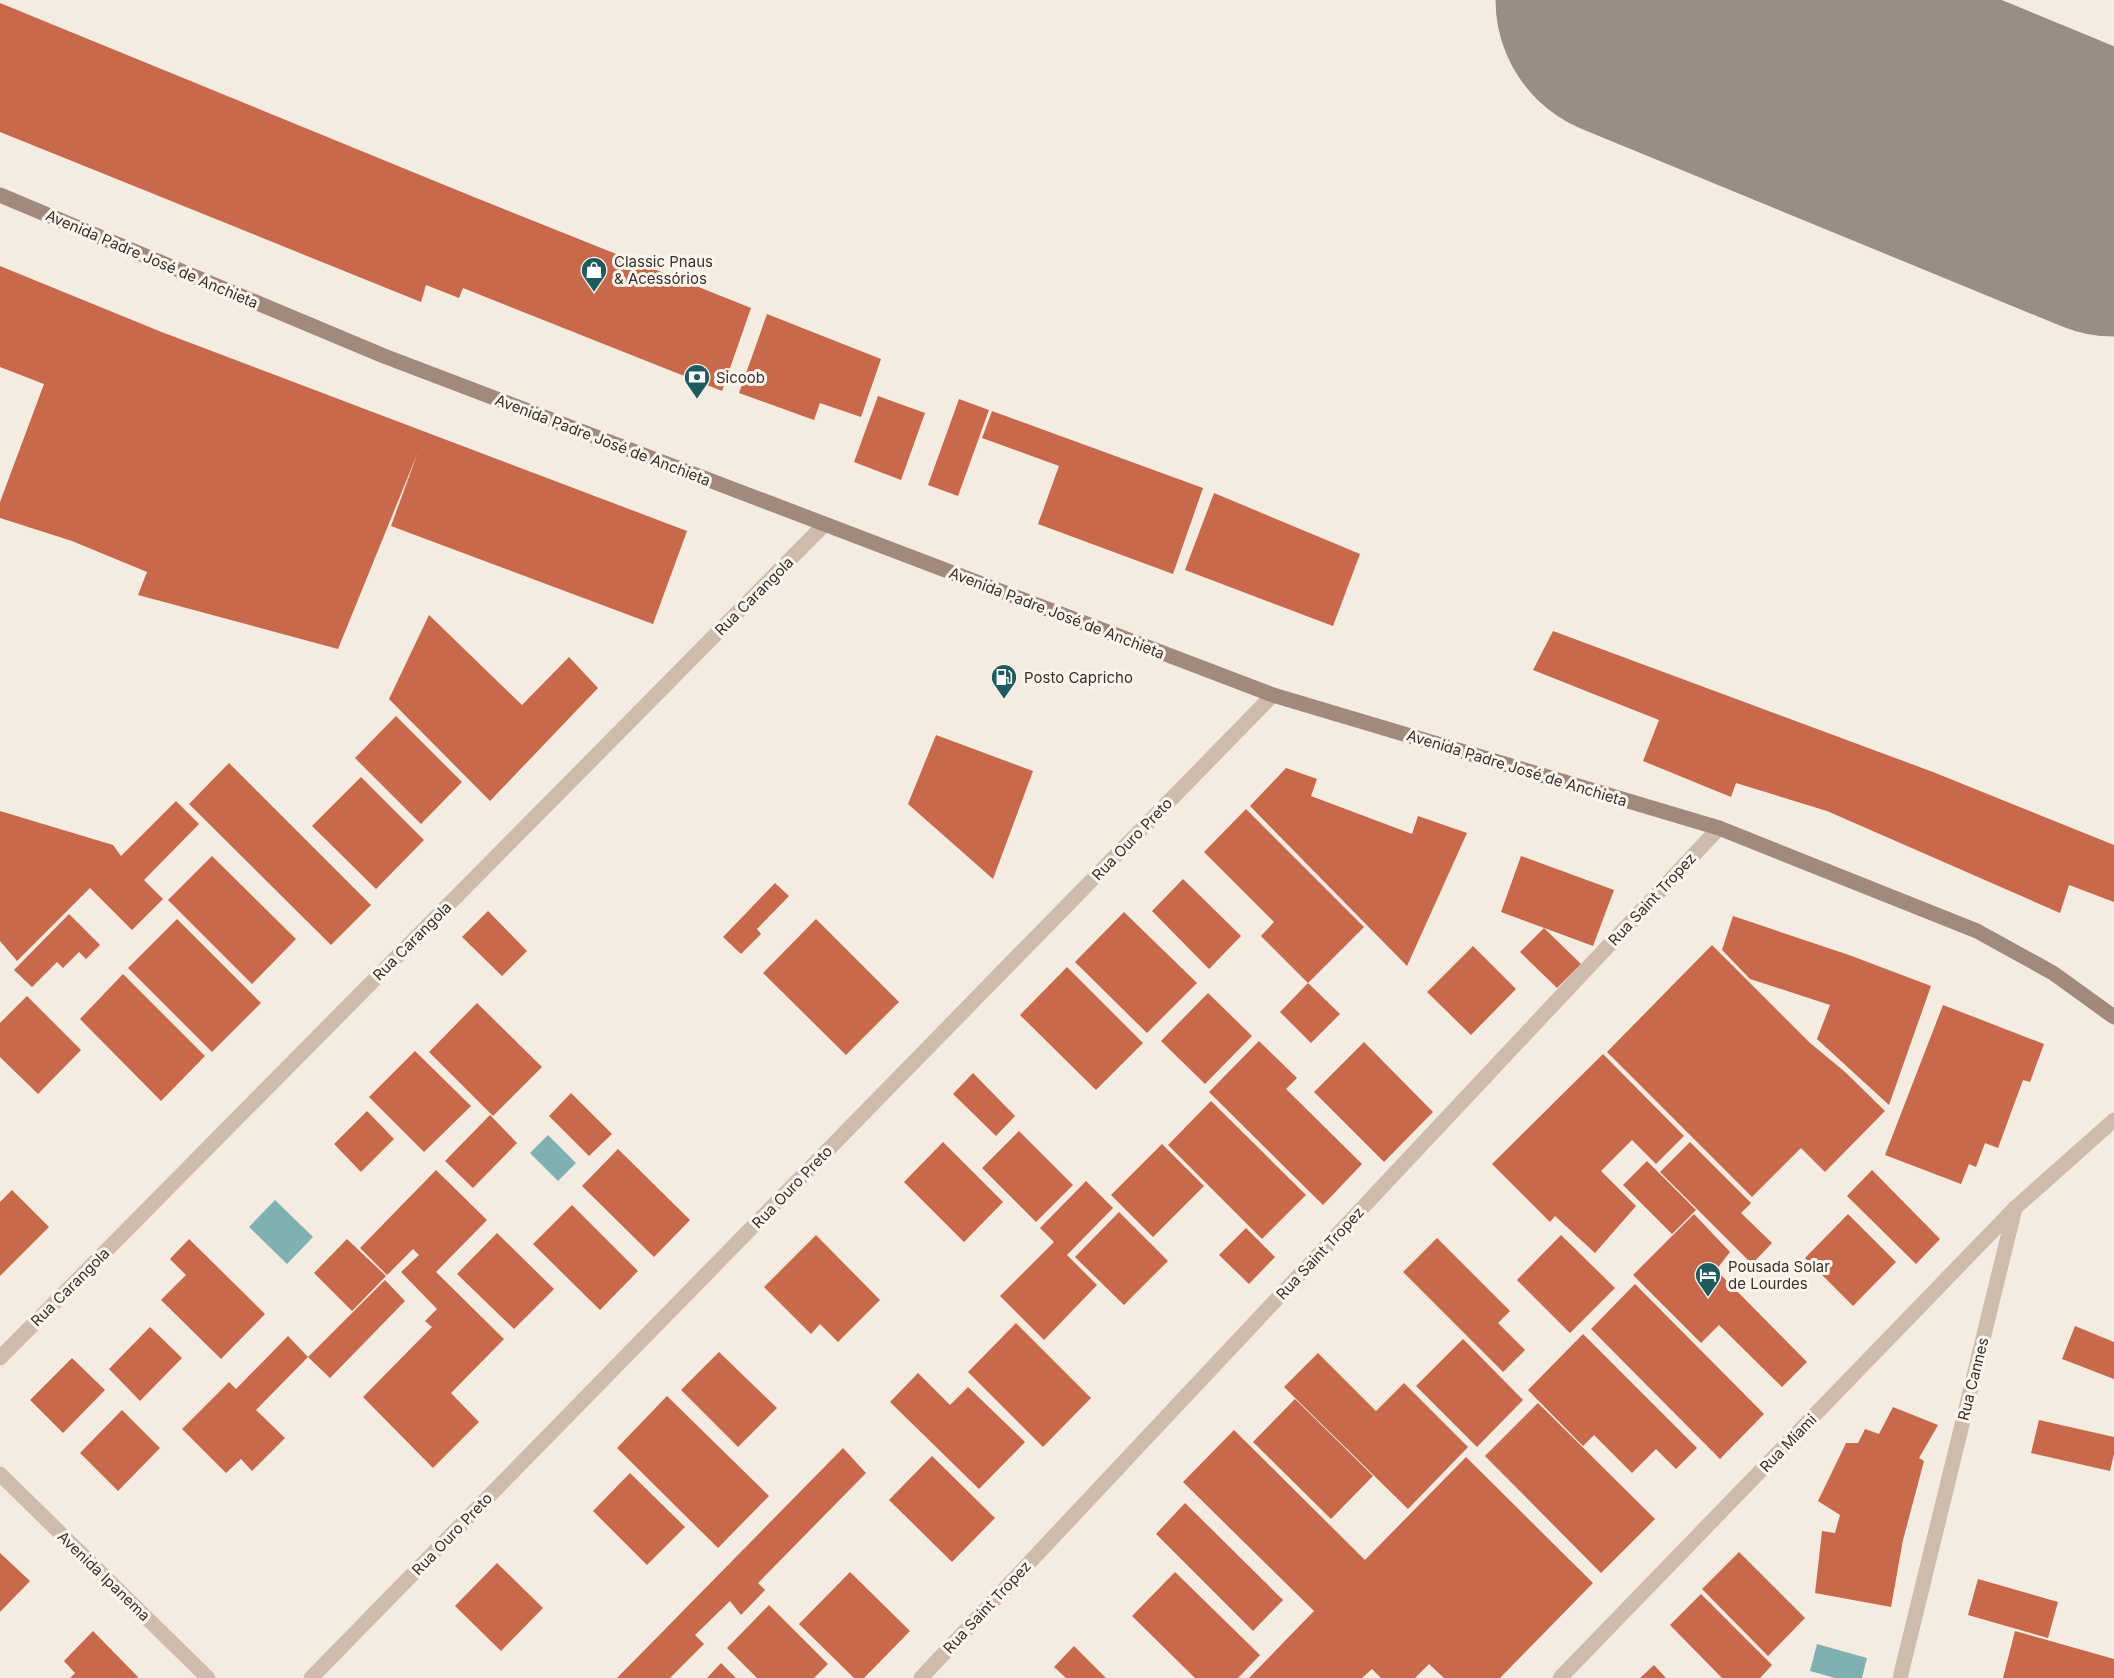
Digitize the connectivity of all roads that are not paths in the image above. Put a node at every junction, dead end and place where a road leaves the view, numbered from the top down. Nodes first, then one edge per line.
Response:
1 (0, 195) edge
2 (824, 525) junction
3 (1273, 695) junction
4 (1719, 828) junction
5 (2114, 1017) edge
6 (2114, 1120) edge
7 (2015, 1208) junction
8 (0, 1358) edge
9 (0, 1474) edge
10 (208, 1678) edge
11 (311, 1678) edge
12 (921, 1678) edge
13 (1560, 1678) edge
14 (1900, 1678) edge

1 - 2 main road, Avenida Padre José de Anchieta
2 - 3 main road, Avenida Padre José de Anchieta
2 - 8 street, Rua Carangola
3 - 4 main road, Avenida Padre José de Anchieta
3 - 11 street, Rua Ouro Preto
4 - 5 main road, Avenida Padre José de Anchieta
4 - 12 street, Rua Saint Tropez
6 - 7 street
7 - 13 street, Rua Miami
7 - 14 street, Rua Cannes
9 - 10 street, Avenida Ipanema

